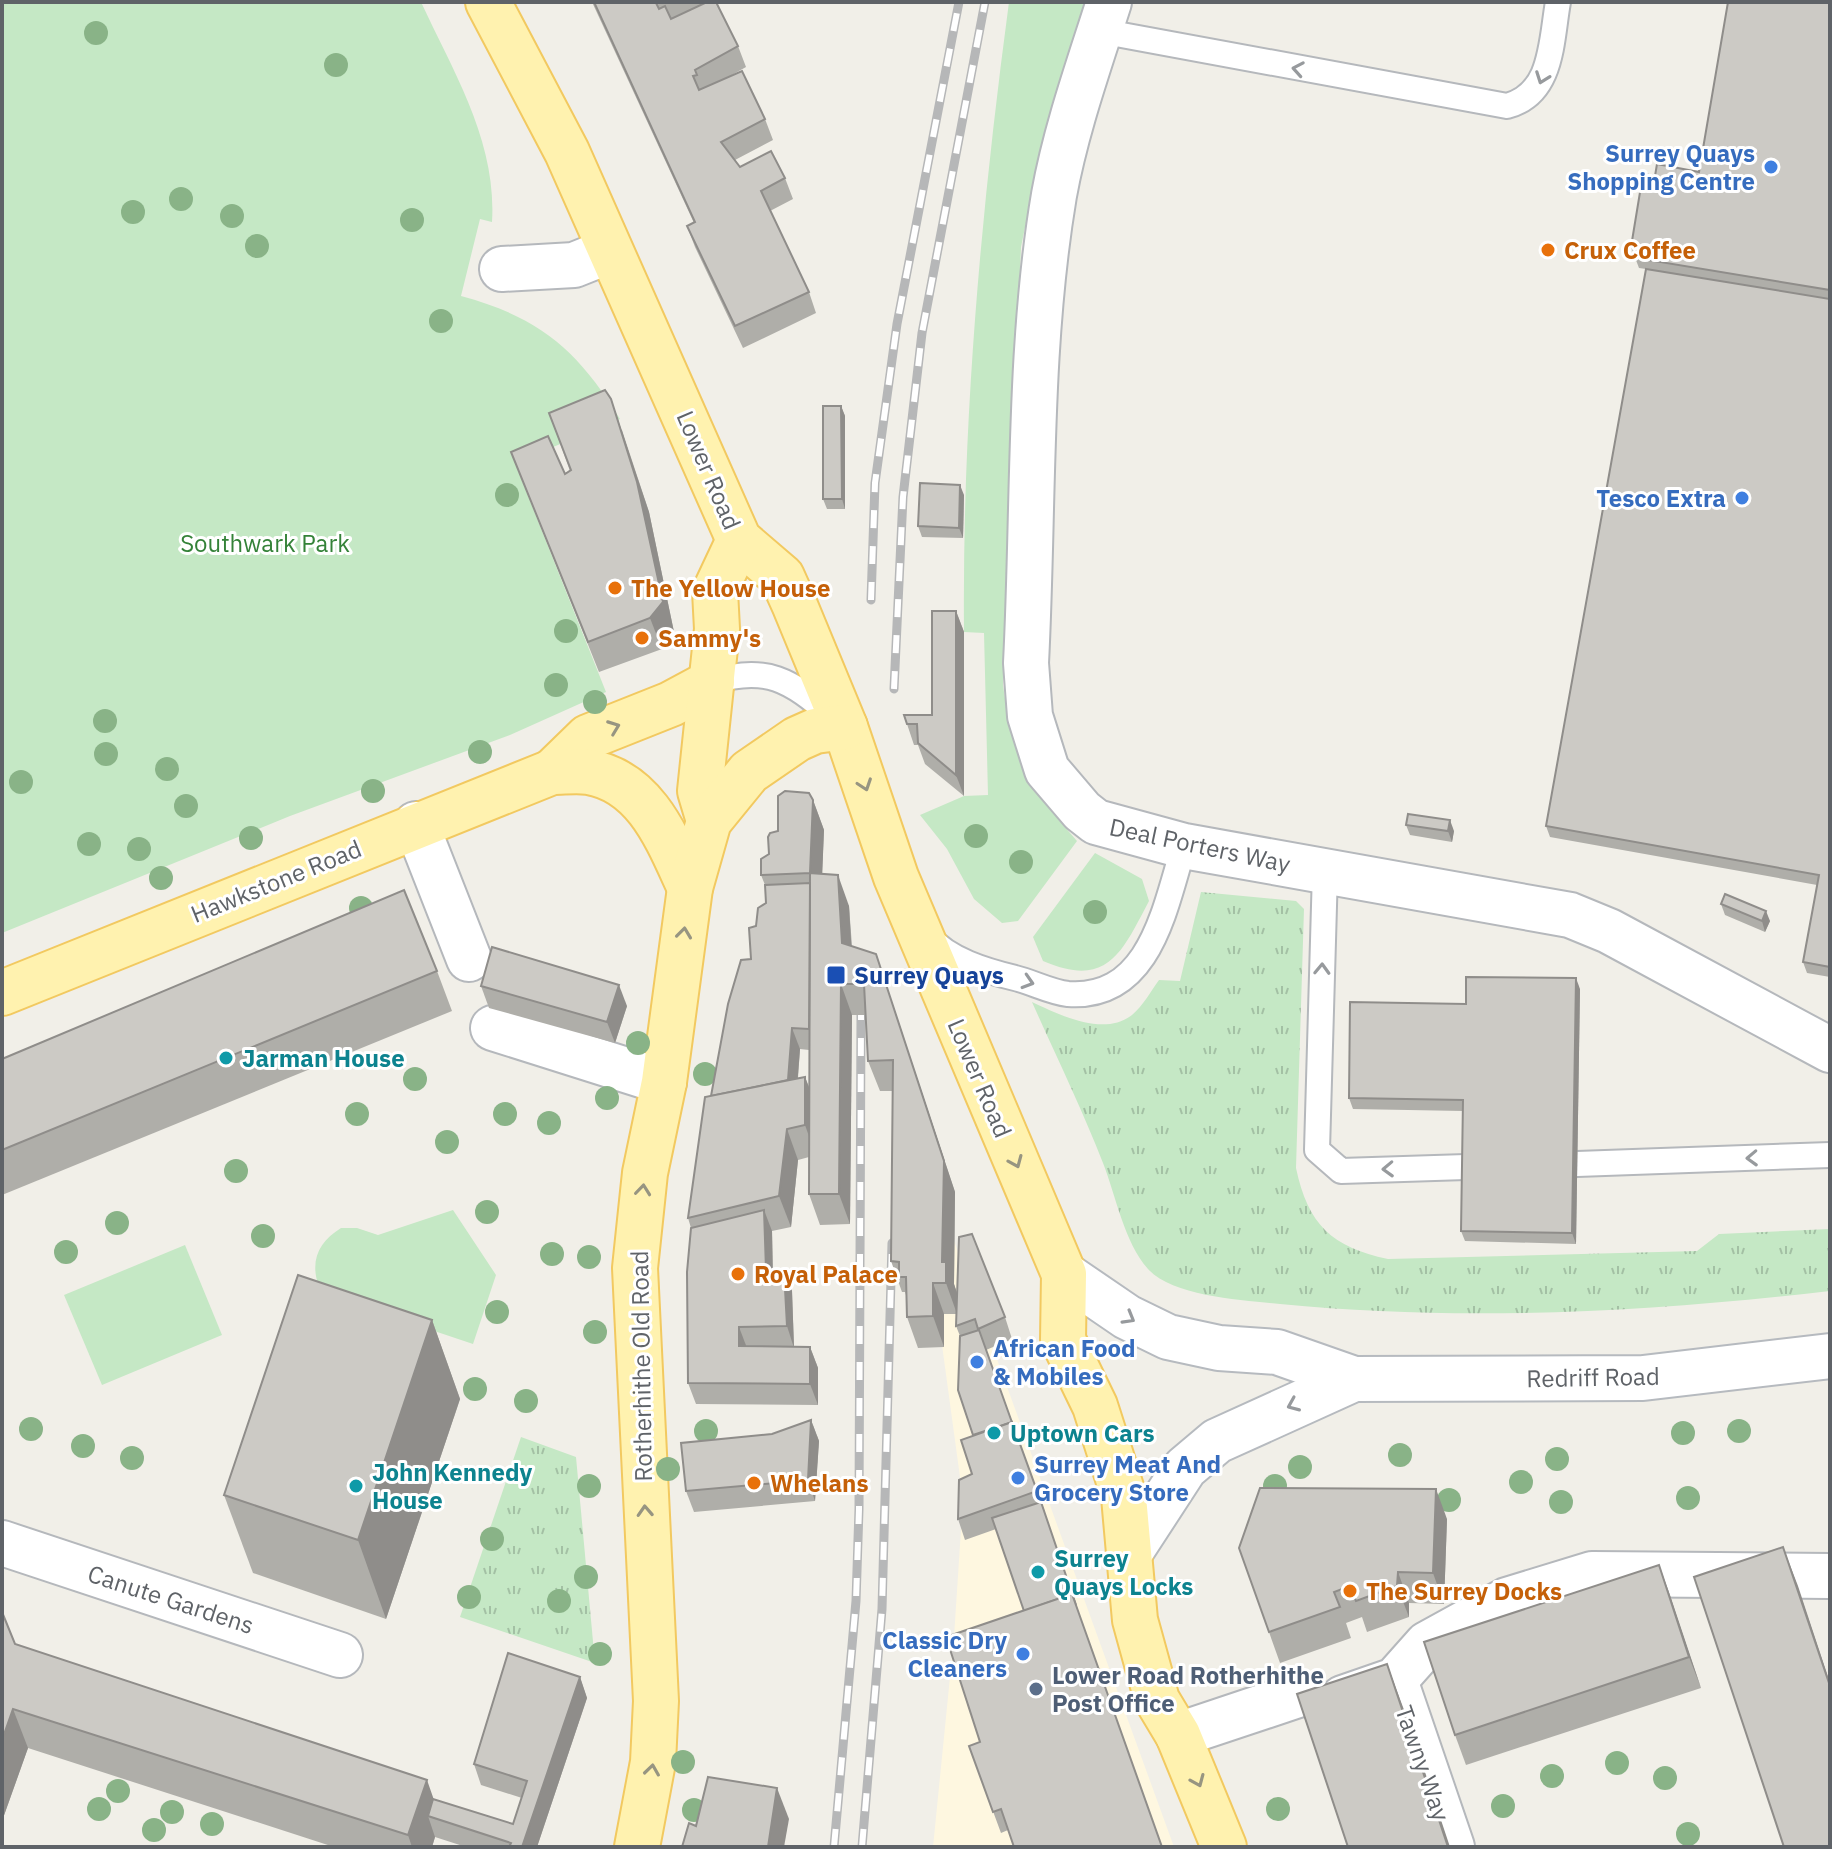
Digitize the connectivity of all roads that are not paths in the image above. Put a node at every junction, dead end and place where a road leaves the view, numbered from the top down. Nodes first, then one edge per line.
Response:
1 (488, 2) edge
2 (1558, 2) edge
3 (1105, 17) edge
4 (609, 251) junction
5 (502, 269) dead end
6 (739, 540) junction
7 (712, 682) junction
8 (845, 727) junction
9 (552, 772) junction
10 (709, 821) junction
11 (416, 824) junction
12 (1184, 846) junction
13 (1325, 871) junction
14 (690, 888) junction
15 (914, 919) junction
16 (469, 959) dead end
17 (2, 993) edge
18 (493, 1028) dead end
19 (1830, 1050) edge
20 (664, 1082) junction
21 (1830, 1155) edge
22 (1577, 1164) edge
23 (1466, 1167) edge
24 (1064, 1274) junction
25 (1830, 1356) edge
26 (1354, 1379) junction
27 (2, 1543) edge
28 (1129, 1554) junction
29 (1830, 1576) edge
30 (340, 1655) dead end
31 (1395, 1680) junction
32 (1298, 1695) edge
33 (1343, 1698) edge
34 (1178, 1735) junction
35 (637, 1847) edge
36 (1224, 1847) edge
37 (1452, 1847) edge

1 - 4 main road, Lower Road
2 -> 3 lane
3 - 12 street, Deal Porters Way
4 - 5 street
4 - 6 main road, Lower Road
6 - 7 main road, Rotherhithe Old Road
6 - 8 main road, Lower Road
7 - 8 lane
9 -> 7 main road, Hawkstone Road
7 - 10 main road, Rotherhithe Old Road
8 - 10 main road, Rotherhithe Old Road
8 -> 15 main road, Lower Road
9 - 11 main road, Hawkstone Road
9 - 14 main road, Hawkstone Road
10 - 14 main road, Rotherhithe Old Road
11 - 16 street
11 - 17 main road, Hawkstone Road
12 - 13 street, Deal Porters Way
15 -> 12 lane
13 - 19 street, Deal Porters Way
23 -> 13 lane
20 -> 14 main road, Rotherhithe Old Road
15 -> 24 main road, Lower Road
18 - 20 street
35 -> 20 main road, Rotherhithe Old Road
21 -> 22 lane
24 -> 26 street, Redriff Road
24 - 28 main road, Lower Road
25 - 26 street, Redriff Road
26 -> 28 street, Redriff Road
27 - 30 street, Canute Gardens
28 - 34 main road, Lower Road
29 - 31 street, Tawny Way
31 - 33 street, Tawny Way
31 - 37 street, Tawny Way
32 - 34 street
34 -> 36 main road, Lower Road

